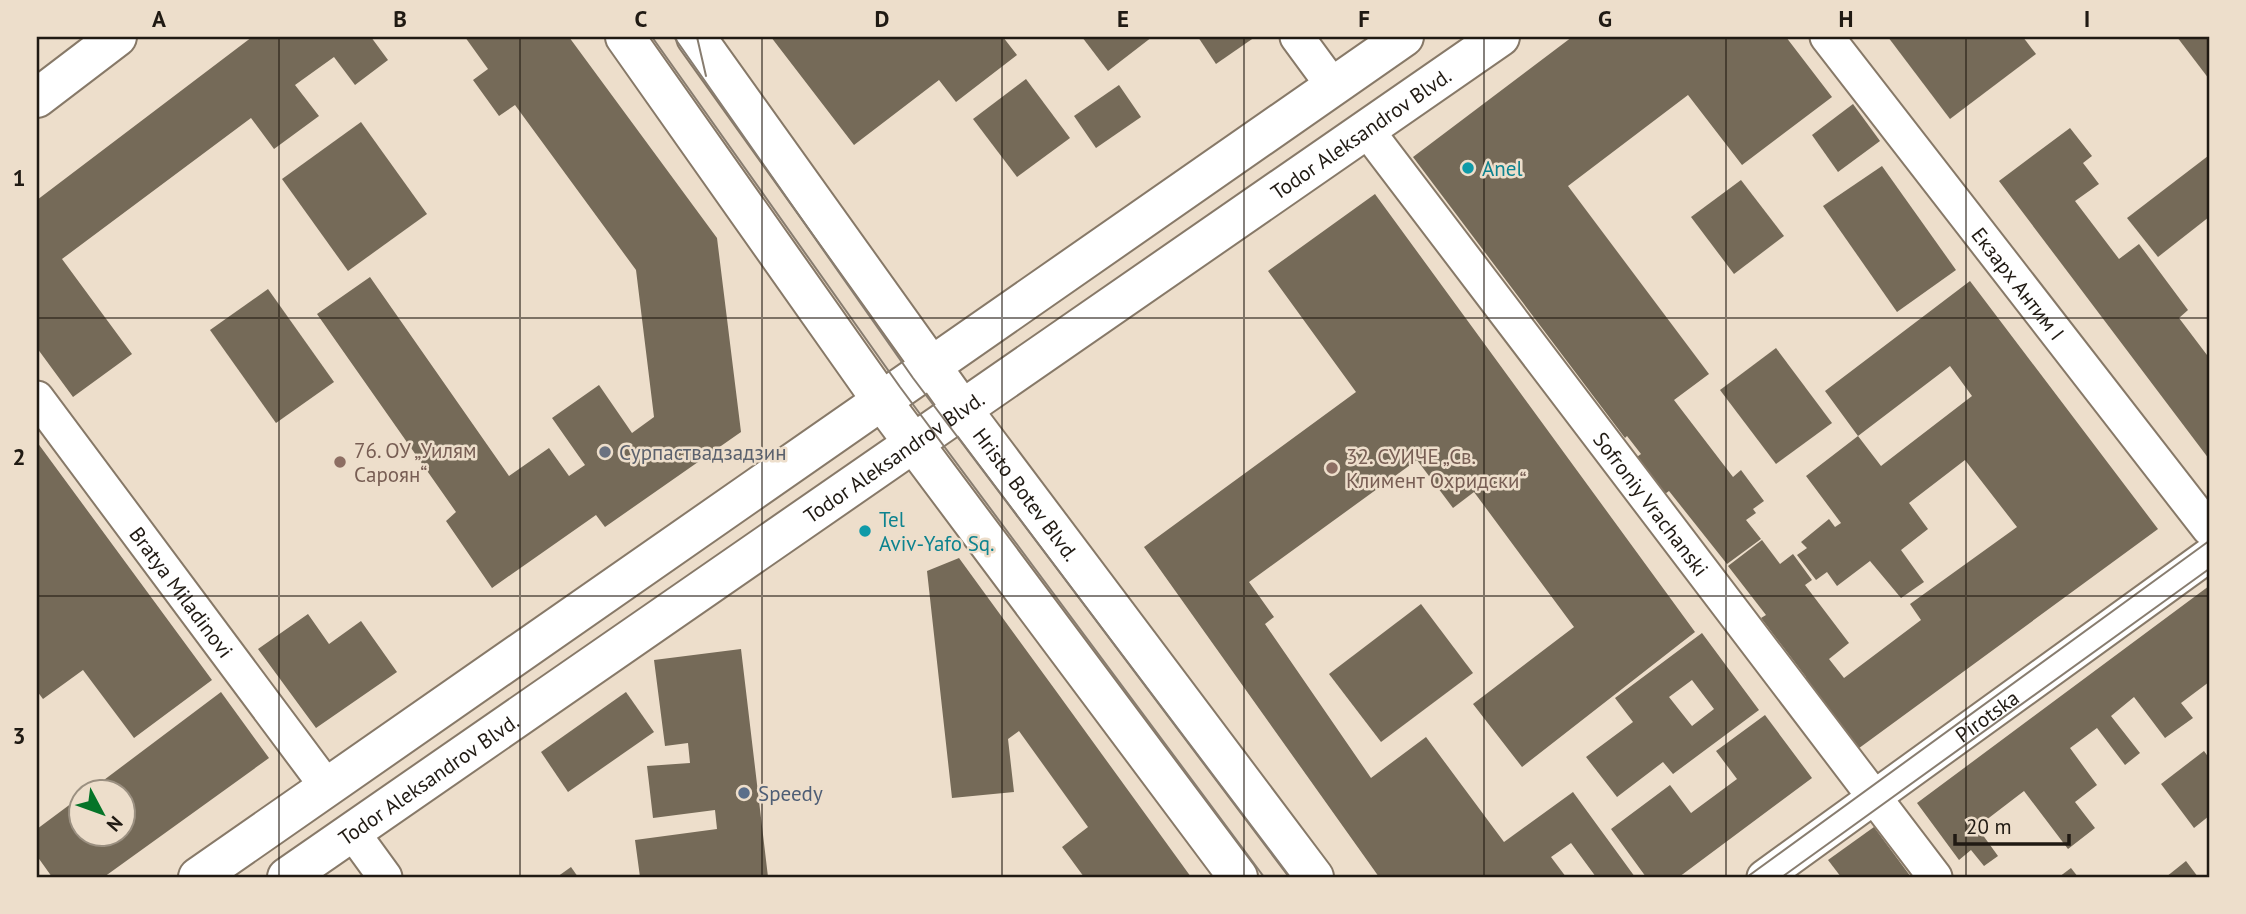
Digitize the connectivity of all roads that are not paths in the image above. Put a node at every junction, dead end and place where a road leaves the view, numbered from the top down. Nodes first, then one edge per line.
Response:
1 (117, 37) edge
2 (625, 37) edge
3 (696, 37) edge
4 (1297, 37) edge
5 (1404, 37) edge
6 (1500, 37) edge
7 (1827, 37) edge
8 (1333, 86) junction
9 (37, 98) edge
10 (1366, 129) junction
11 (931, 365) junction
12 (37, 398) edge
13 (882, 401) junction
14 (962, 409) junction
15 (913, 442) junction
16 (2209, 529) edge
17 (2209, 555) edge
18 (327, 787) junction
19 (1875, 798) junction
20 (353, 833) junction
21 (198, 877) edge
22 (287, 877) edge
23 (385, 877) edge
24 (1238, 877) edge
25 (1314, 877) edge
26 (1764, 877) edge
27 (1935, 877) edge

1 - 9 main road
2 - 13 main road
3 - 11 main road, Hristo Botev Blvd.
4 - 8 street
5 - 8 main road
6 - 10 main road, Todor Aleksandrov Blvd.
7 - 16 street, Екзарх Антим I
8 - 11 main road
10 - 14 main road, Todor Aleksandrov Blvd.
10 - 19 street, Sofroniy Vrachanski
11 - 13 main road
11 - 14 main road, Hristo Botev Blvd.
12 - 18 street, Bratya Miladinovi
13 - 15 main road
13 - 18 main road
14 - 15 main road, Todor Aleksandrov Blvd.
14 - 25 main road, Hristo Botev Blvd.
15 - 20 main road, Todor Aleksandrov Blvd.
15 - 24 main road
17 - 19 street, Pirotska
18 - 21 main road
19 - 26 street, Pirotska
19 - 27 street, Sofroniy Vrachanski
20 - 22 main road, Todor Aleksandrov Blvd.
20 - 23 street

